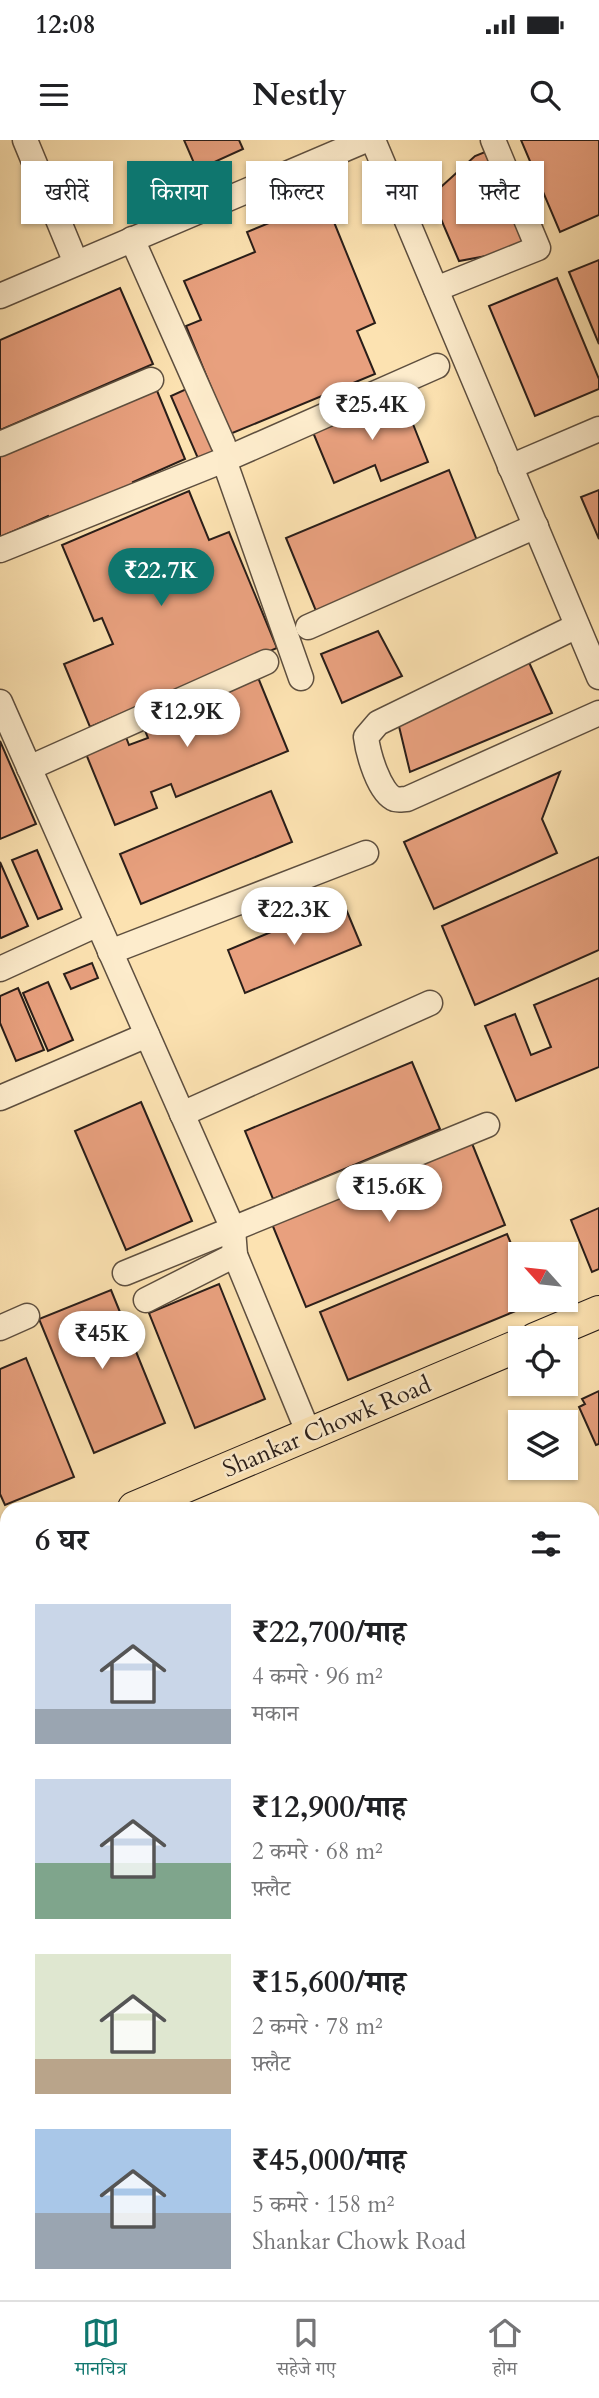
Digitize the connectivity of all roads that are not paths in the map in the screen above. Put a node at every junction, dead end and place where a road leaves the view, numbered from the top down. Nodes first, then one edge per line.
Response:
1 (25, 140) edge
2 (366, 140) edge
3 (373, 140) edge
4 (493, 140) edge
5 (132, 239) junction
6 (76, 263) junction
7 (436, 289) junction
8 (0, 296) edge
9 (437, 366) dead end
10 (151, 380) dead end
11 (599, 429) edge
12 (0, 443) edge
13 (223, 452) junction
14 (510, 467) junction
15 (536, 526) junction
16 (0, 550) edge
17 (578, 626) junction
18 (308, 627) dead end
19 (266, 662) dead end
20 (599, 677) edge
21 (301, 678) dead end
22 (0, 702) edge
23 (599, 713) edge
24 (29, 768) junction
25 (366, 853) dead end
26 (98, 924) junction
27 (110, 951) junction
28 (0, 968) edge
29 (430, 1003) dead end
30 (147, 1035) junction
31 (0, 1098) edge
32 (182, 1114) junction
33 (486, 1125) dead end
34 (233, 1229) junction
35 (236, 1255) junction
36 (125, 1273) dead end
37 (146, 1300) dead end
38 (599, 1312) edge
39 (26, 1316) dead end
40 (566, 1326) edge
41 (599, 1326) edge
42 (0, 1328) edge
43 (578, 1335) edge
44 (508, 1350) edge
45 (508, 1365) edge
46 (309, 1434) junction
47 (148, 1502) edge
48 (190, 1502) edge

1 - 6 lane
2 - 5 lane
3 - 7 lane
4 - 7 lane
5 - 6 lane
5 - 13 lane
6 - 8 lane
7 - 14 lane
9 - 13 lane
10 - 12 lane
11 - 14 lane
13 - 16 lane
13 - 21 lane
14 - 15 lane
15 - 17 lane
15 - 18 lane
17 - 20 lane
17 - 23 lane
19 - 24 lane
22 - 24 lane
24 - 26 lane
25 - 27 lane
26 - 27 lane
26 - 28 lane
27 - 30 lane
29 - 32 lane
30 - 31 lane
30 - 32 lane
32 - 34 lane
33 - 34 lane
34 - 35 lane
34 - 36 lane
35 - 37 lane
35 - 46 lane
38 - 40 main road
39 - 42 lane
41 - 43 main road
44 - 46 main road, Shankar Chowk Road
45 - 48 main road, Shankar Chowk Road
46 - 47 main road, Shankar Chowk Road

